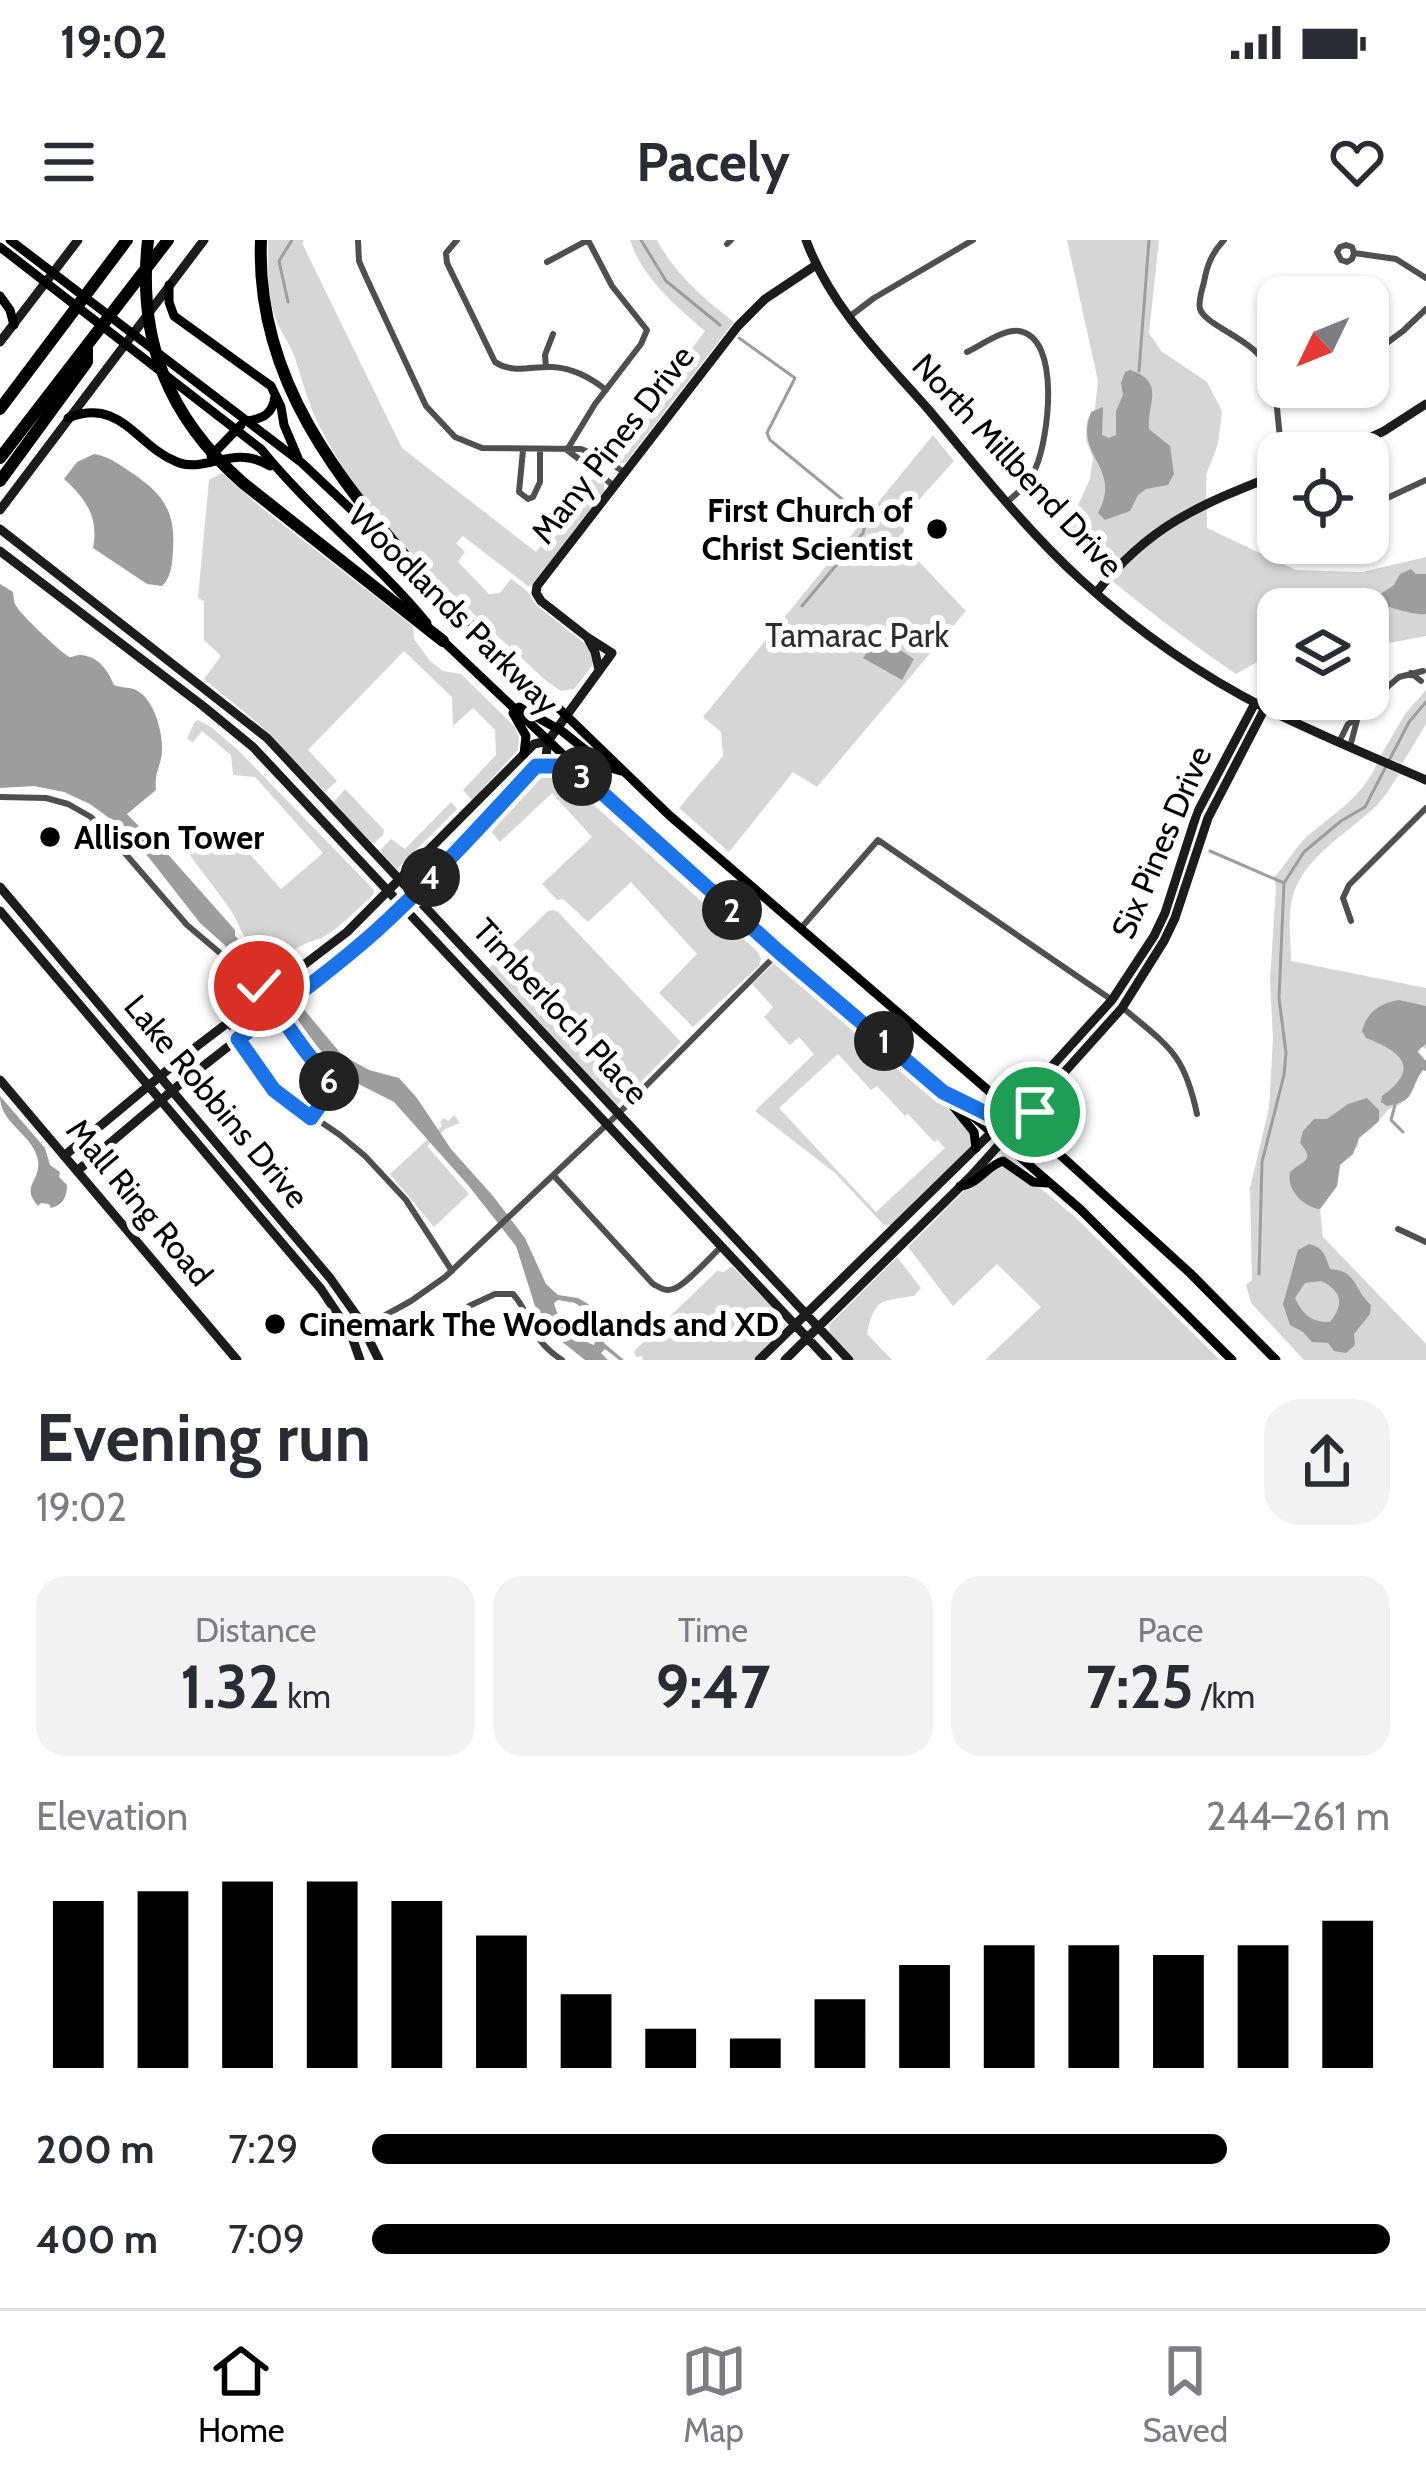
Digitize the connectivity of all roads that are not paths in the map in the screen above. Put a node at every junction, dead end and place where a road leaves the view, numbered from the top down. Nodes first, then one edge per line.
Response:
1 (10, 240) edge
2 (78, 240) edge
3 (128, 240) edge
4 (148, 240) edge
5 (168, 240) edge
6 (204, 240) edge
7 (261, 240) edge
8 (358, 240) edge
9 (457, 240) edge
10 (588, 240) edge
11 (806, 240) edge
12 (973, 240) edge
13 (1224, 240) edge
14 (0, 247) edge
15 (1354, 253) dead end
16 (18, 254) junction
17 (547, 262) dead end
18 (816, 265) junction
19 (1426, 278) edge
20 (169, 286) junction
21 (0, 296) edge
22 (1426, 309) edge
23 (849, 317) junction
24 (14, 325) junction
25 (553, 334) dead end
26 (0, 342) edge
27 (1389, 342) edge
28 (87, 346) junction
29 (967, 352) dead end
30 (1257, 352) edge
31 (546, 367) junction
32 (25, 376) junction
33 (606, 390) junction
34 (275, 391) junction
35 (0, 392) edge
36 (1426, 404) edge
37 (0, 409) edge
38 (68, 418) junction
39 (237, 425) junction
40 (1382, 432) edge
41 (540, 449) junction
42 (523, 450) junction
43 (567, 450) junction
44 (0, 458) edge
45 (204, 462) junction
46 (302, 463) junction
47 (280, 472) junction
48 (624, 472) junction
49 (1426, 480) edge
50 (0, 481) edge
51 (1257, 483) edge
52 (614, 485) junction
53 (1389, 497) edge
54 (1006, 502) junction
55 (0, 510) edge
56 (0, 529) edge
57 (0, 551) edge
58 (425, 579) junction
59 (68, 580) junction
60 (1096, 593) junction
61 (57, 594) junction
62 (443, 641) junction
63 (1423, 670) dead end
64 (1411, 673) junction
65 (1421, 682) dead end
66 (1389, 683) edge
67 (504, 699) junction
68 (1257, 703) edge
69 (1257, 711) edge
70 (567, 717) junction
71 (1292, 720) edge
72 (1355, 720) edge
73 (558, 729) junction
74 (548, 741) junction
75 (1344, 744) junction
76 (524, 754) junction
77 (536, 766) junction
78 (298, 771) junction
79 (626, 773) junction
80 (1426, 780) edge
81 (589, 781) junction
82 (286, 783) junction
83 (0, 797) edge
84 (1426, 808) edge
85 (401, 879) junction
86 (0, 887) edge
87 (389, 891) junction
88 (414, 893) junction
89 (402, 905) junction
90 (0, 911) edge
91 (1351, 921) dead end
92 (800, 928) junction
93 (54, 950) junction
94 (779, 952) junction
95 (42, 961) junction
96 (1117, 1004) junction
97 (109, 1016) junction
98 (227, 1023) junction
99 (96, 1024) junction
100 (238, 1039) junction
101 (160, 1075) junction
102 (0, 1080) edge
103 (148, 1085) junction
104 (172, 1090) junction
105 (943, 1092) junction
106 (160, 1100) junction
107 (1038, 1100) junction
108 (1011, 1110) junction
109 (619, 1113) junction
110 (1197, 1114) dead end
111 (311, 1118) junction
112 (1022, 1120) junction
113 (1002, 1121) junction
114 (607, 1124) junction
115 (991, 1133) junction
116 (1011, 1133) junction
117 (1002, 1143) junction
118 (976, 1148) junction
119 (1059, 1153) junction
120 (64, 1156) junction
121 (77, 1171) junction
122 (554, 1176) junction
123 (1049, 1183) junction
124 (960, 1186) junction
125 (1398, 1229) dead end
126 (889, 1235) junction
127 (1426, 1242) edge
128 (721, 1246) junction
129 (899, 1246) junction
130 (306, 1248) junction
131 (294, 1258) junction
132 (452, 1271) junction
133 (469, 1306) dead end
134 (806, 1315) junction
135 (795, 1324) junction
136 (363, 1327) junction
137 (818, 1328) junction
138 (351, 1334) junction
139 (808, 1337) junction
140 (237, 1360) edge
141 (361, 1360) edge
142 (379, 1360) edge
143 (562, 1360) edge
144 (759, 1360) edge
145 (785, 1360) edge
146 (828, 1360) edge
147 (849, 1360) edge
148 (1232, 1360) edge
149 (1276, 1360) edge

1 - 16 main road
2 - 24 street
3 - 32 highway
4 - 62 highway
5 - 28 highway
6 - 20 street
7 - 58 highway
8 - 42 street
9 - 31 street
10 - 17 street
10 - 33 street
11 - 18 street, North Millbend Drive
12 - 23 street
13 - 30 street
14 - 16 main road
15 - 19 street
16 - 39 main road
18 - 23 street, North Millbend Drive
18 - 48 street, Many Pines Drive
20 - 34 main road
20 - 38 street
21 - 24 main road
22 - 27 street
23 - 54 street, North Millbend Drive
24 - 26 street
25 - 31 street
28 - 44 highway
28 - 50 highway
29 - 54 street
31 - 33 street
32 - 35 highway
32 - 37 highway
33 - 43 street
34 - 39 main road
34 - 46 main road
36 - 40 street
38 - 45 main road
38 - 55 street
39 - 45 main road
39 - 46 main road, Woodlands Parkway
39 - 47 main road, Woodlands Parkway
41 - 42 street
41 - 42 street
41 - 43 street
43 - 48 street
43 - 52 street
45 - 47 main road
46 - 58 main road, Woodlands Parkway
47 - 62 main road, Woodlands Parkway
48 - 52 street, Many Pines Drive
49 - 53 street
51 - 60 street
52 - 70 street, Many Pines Drive
54 - 60 street, North Millbend Drive
56 - 59 street, Timberloch Place
57 - 61 street, Timberloch Place
58 - 70 main road, Woodlands Parkway
59 - 61 street
59 - 78 street, Timberloch Place
60 - 68 street, North Millbend Drive
61 - 82 street, Timberloch Place
62 - 67 main road, Woodlands Parkway
63 - 64 street
64 - 65 street
64 - 66 street
67 - 73 main road
67 - 74 main road, Woodlands Parkway
67 - 76 main road
69 - 96 street, Six Pines Drive
70 - 73 street
70 - 79 main road, Woodlands Parkway
71 - 75 street, North Millbend Drive
72 - 75 street
73 - 74 street
73 - 79 main road
74 - 76 street
74 - 77 street
74 - 81 main road, Woodlands Parkway
75 - 80 street, North Millbend Drive
76 - 85 street
77 - 81 main road
77 - 88 street
78 - 82 street
78 - 85 street, Timberloch Place
79 - 92 main road, Woodlands Parkway
81 - 94 main road, Woodlands Parkway
82 - 87 street, Timberloch Place
83 - 111 street
84 - 91 street
85 - 87 street
85 - 88 street, Timberloch Place
86 - 93 street, Lake Robbins Drive
87 - 89 street, Timberloch Place
87 - 98 street
88 - 89 street
88 - 109 street, Timberloch Place
89 - 100 street
89 - 114 street, Timberloch Place
90 - 95 street, Lake Robbins Drive
92 - 96 street
92 - 108 main road, Woodlands Parkway
93 - 95 street
93 - 97 street, Lake Robbins Drive
94 - 105 main road, Woodlands Parkway
94 - 109 street
95 - 99 street, Lake Robbins Drive
96 - 107 street, Six Pines Drive
96 - 108 street, Six Pines Drive
96 - 110 street
97 - 99 street
97 - 101 street, Lake Robbins Drive
98 - 100 street
98 - 101 street
99 - 103 street, Lake Robbins Drive
100 - 104 street
100 - 111 street
101 - 103 street
101 - 104 street, Lake Robbins Drive
102 - 120 street, Mall Ring Road
103 - 106 street, Lake Robbins Drive
103 - 120 street
104 - 106 street
104 - 130 street, Lake Robbins Drive
105 - 113 main road
105 - 115 main road, Woodlands Parkway
105 - 118 main road
106 - 121 street
106 - 131 street, Lake Robbins Drive
107 - 112 street, Six Pines Drive
107 - 119 main road
108 - 112 main road, Woodlands Parkway
108 - 113 street, Six Pines Drive
109 - 114 street
109 - 134 street, Timberloch Place
111 - 132 street
112 - 113 main road
112 - 116 street, Six Pines Drive
112 - 119 main road, Woodlands Parkway
113 - 115 street, Six Pines Drive
114 - 122 street
114 - 128 street, Timberloch Place
115 - 116 main road
115 - 117 main road, Woodlands Parkway
115 - 118 street, Six Pines Drive
116 - 117 street, Six Pines Drive
116 - 119 main road
117 - 123 main road, Woodlands Parkway
117 - 124 street, Six Pines Drive
118 - 126 street, Six Pines Drive
119 - 149 main road, Woodlands Parkway
120 - 121 street, Mall Ring Road
121 - 140 street, Mall Ring Road
122 - 128 street
122 - 132 street
123 - 124 main road
123 - 148 main road, Woodlands Parkway
124 - 129 street, Six Pines Drive
125 - 127 street
126 - 129 street
126 - 134 street, Six Pines Drive
128 - 135 street, Timberloch Place
129 - 137 street, Six Pines Drive
130 - 131 street
130 - 136 street, Lake Robbins Drive
131 - 138 street, Lake Robbins Drive
132 - 136 street
133 - 143 street
134 - 135 street, Six Pines Drive
134 - 137 street, Timberloch Place
135 - 139 street, Timberloch Place
135 - 144 street, Six Pines Drive
136 - 138 street
136 - 142 street, Lake Robbins Drive
137 - 139 street, Six Pines Drive
137 - 147 street, Timberloch Place
138 - 141 street, Lake Robbins Drive
139 - 145 street, Six Pines Drive
139 - 146 street, Timberloch Place

